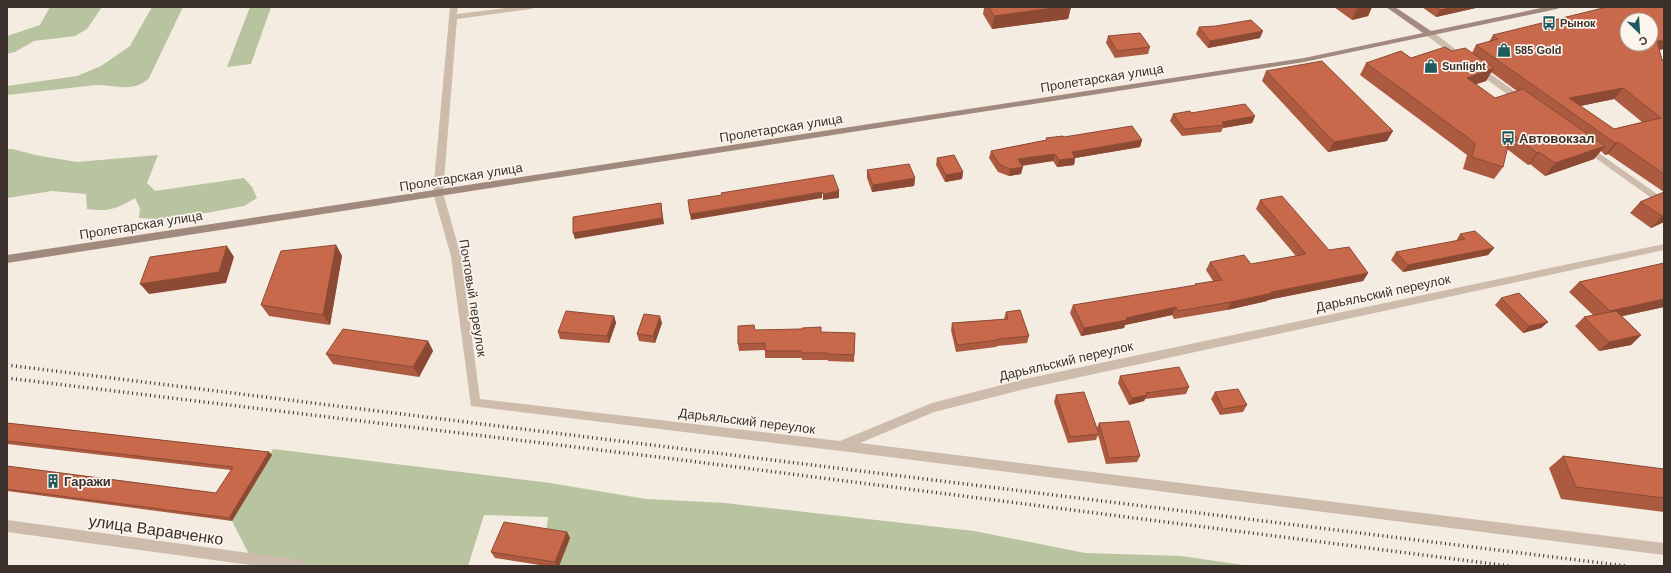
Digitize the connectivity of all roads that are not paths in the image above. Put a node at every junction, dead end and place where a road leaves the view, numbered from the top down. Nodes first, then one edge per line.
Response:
1 (454, 7) edge
2 (531, 7) edge
3 (1390, 7) edge
4 (1557, 7) edge
5 (452, 17) junction
6 (1430, 34) junction
7 (1531, 107) edge
8 (1582, 144) edge
9 (438, 193) junction
10 (1664, 204) edge
11 (1664, 247) edge
12 (7, 259) edge
13 (475, 403) joint
14 (841, 446) junction
15 (7, 526) edge
16 (1664, 549) edge
17 (302, 566) edge

1 - 5 street, Почтовый переулок
2 - 5 street
3 - 6 street
4 - 6 street, Пролетарская улица
5 - 9 street, Почтовый переулок
6 - 7 street
6 - 9 street, Пролетарская улица
8 - 10 street
9 - 12 street, Пролетарская улица
9 - 13 street, Почтовый переулок
11 - 14 street, Дарьяльский переулок
13 - 14 street, Дарьяльский переулок
14 - 16 street
15 - 17 street, улица Варавченко

